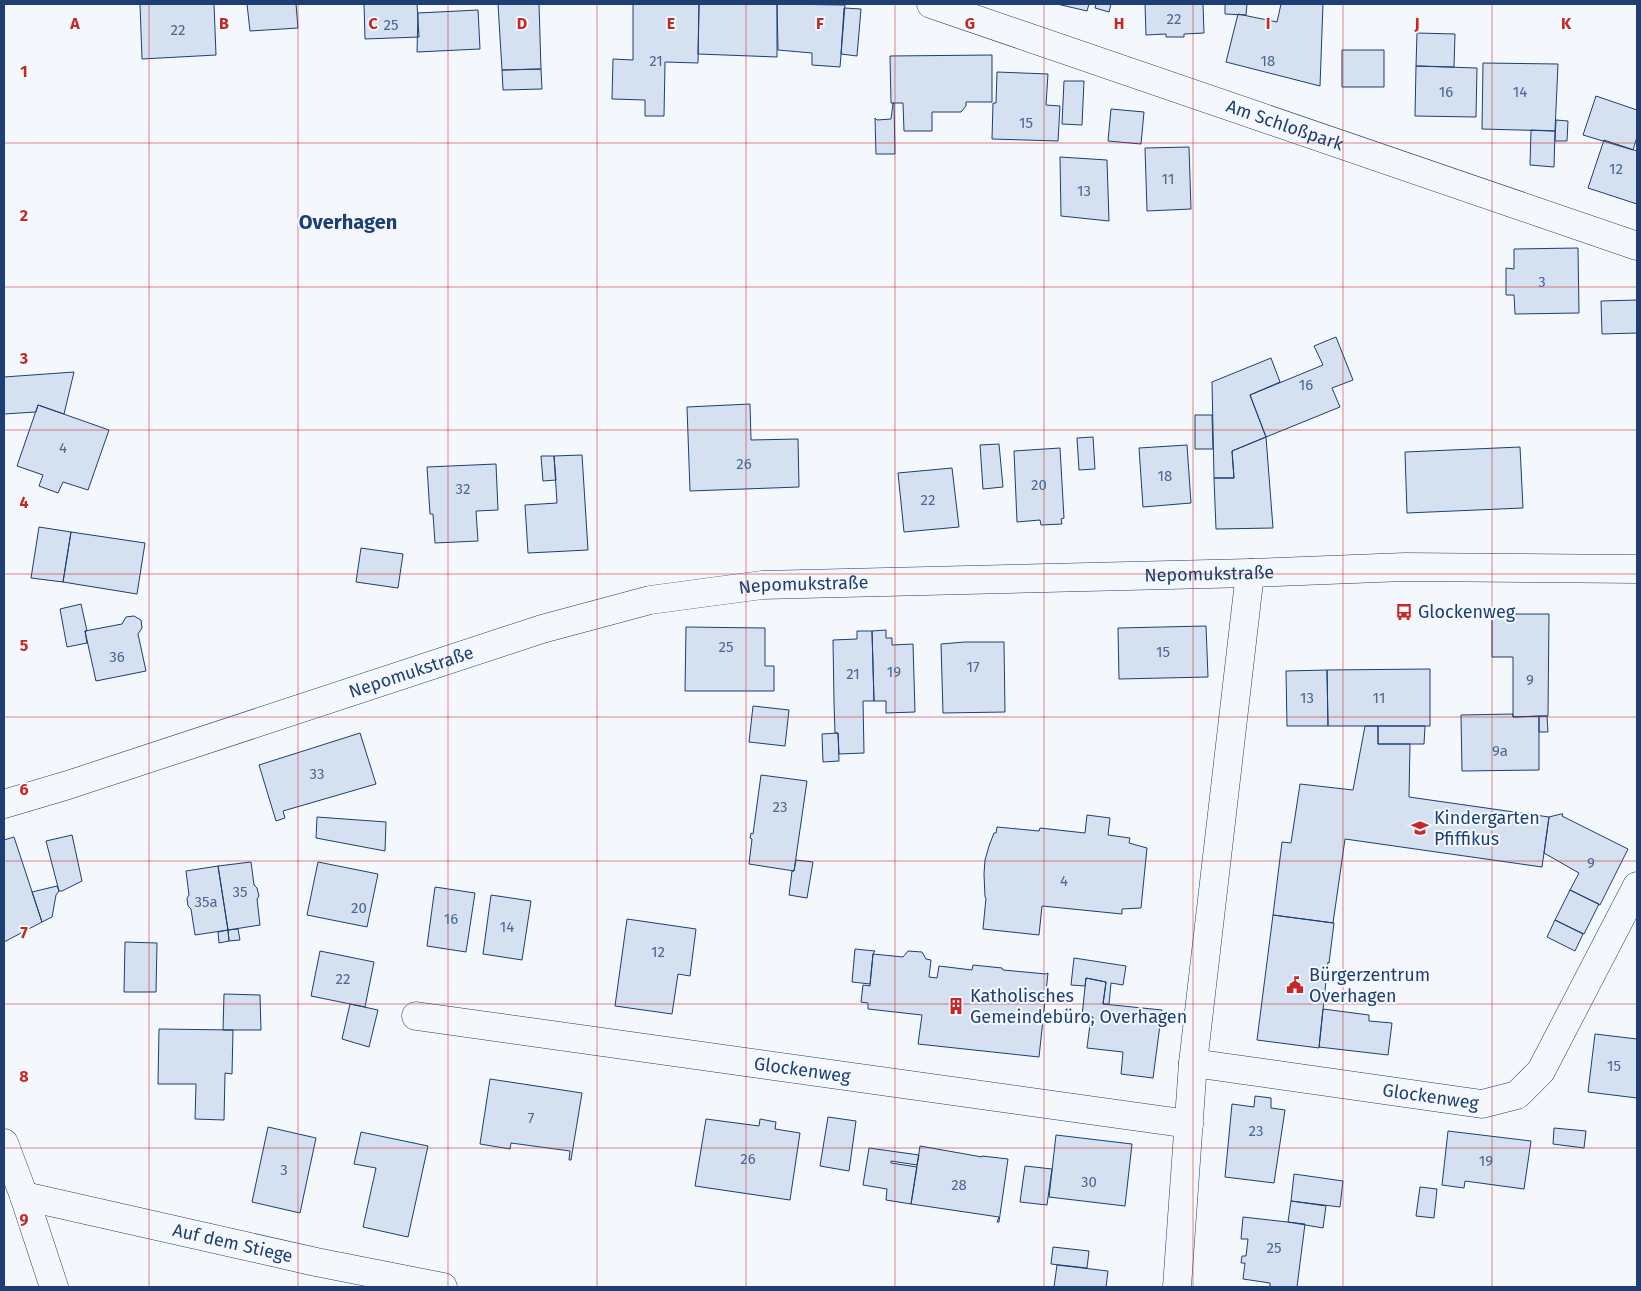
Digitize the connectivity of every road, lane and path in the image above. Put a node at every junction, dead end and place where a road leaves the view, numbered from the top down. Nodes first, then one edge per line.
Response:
1 (932, 4) edge
2 (1637, 246) edge
3 (1637, 569) edge
4 (1250, 573) junction
5 (4, 804) edge
6 (1637, 886) edge
7 (416, 1016) dead end
8 (1193, 1063) junction
9 (1189, 1124) junction
10 (4, 1143) edge
11 (24, 1196) junction
12 (54, 1287) edge
13 (443, 1287) edge
14 (1176, 1287) edge

1 - 2 street, Am Schloßpark
3 - 4 street, Nepomukstraße
4 - 5 street, Nepomukstraße
4 - 8 street
6 - 8 street, Glockenweg
7 - 9 street, Glockenweg
8 - 9 street
9 - 14 street
10 - 11 street
11 - 12 street
11 - 13 street, Auf dem Stiege

